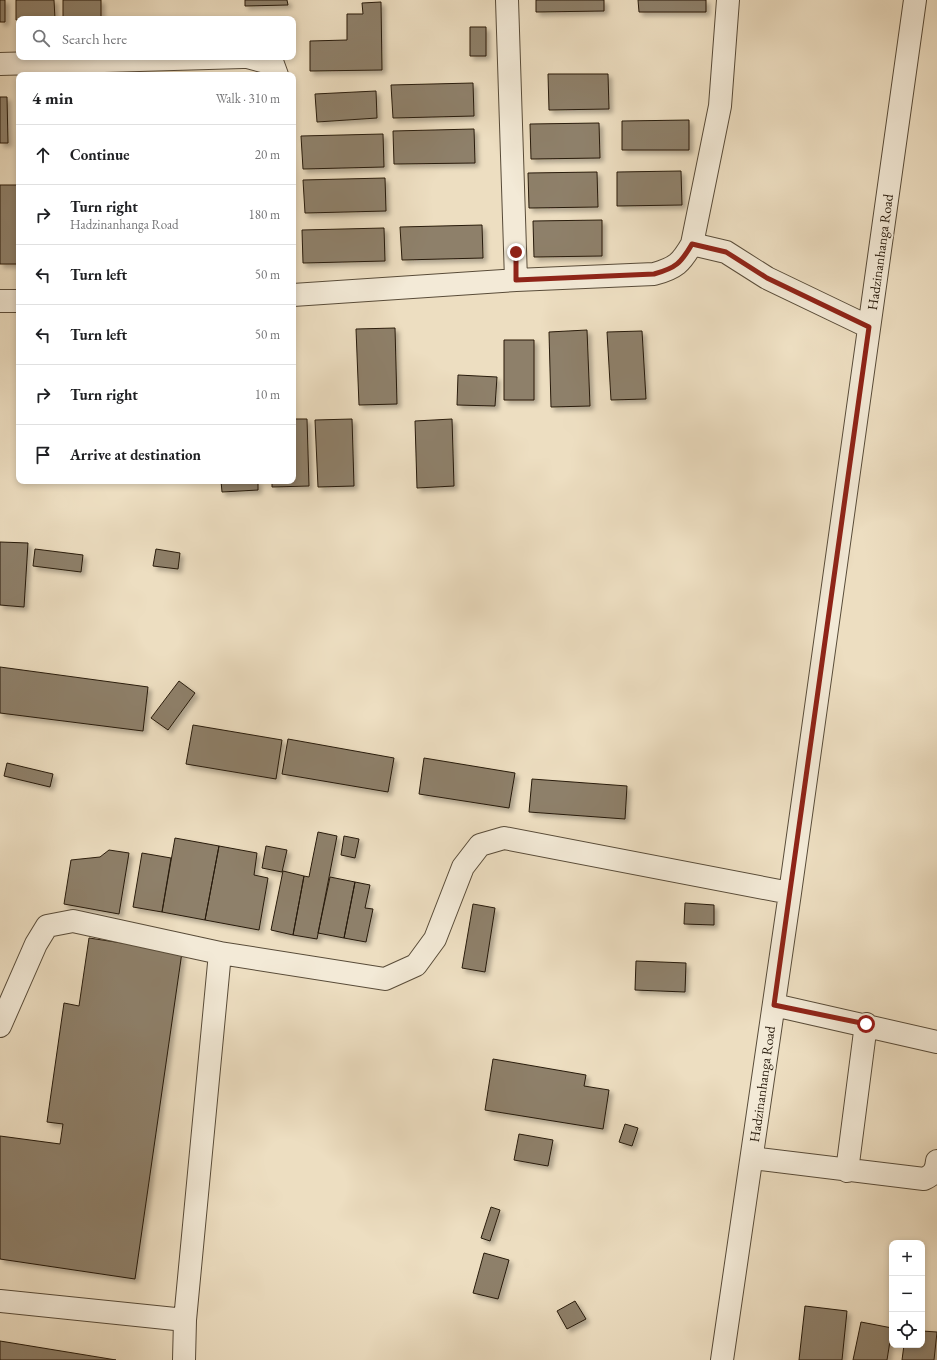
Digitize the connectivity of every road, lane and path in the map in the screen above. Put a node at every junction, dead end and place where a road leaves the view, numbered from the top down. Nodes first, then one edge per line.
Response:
1 (507, 0) edge
2 (728, 0) edge
3 (915, 0) edge
4 (139, 60) edge
5 (258, 60) edge
6 (0, 64) edge
7 (276, 72) edge
8 (692, 244) junction
9 (516, 280) junction
10 (296, 295) edge
11 (16, 301) edge
12 (0, 302) edge
13 (869, 327) junction
14 (790, 893) junction
15 (220, 953) junction
16 (774, 1005) junction
17 (866, 1024) junction
18 (0, 1026) edge
19 (937, 1042) edge
20 (752, 1158) junction
21 (937, 1162) edge
22 (847, 1171) junction
23 (0, 1301) edge
24 (185, 1320) junction
25 (184, 1360) edge
26 (722, 1360) edge

1 - 9 street
2 - 8 street
3 - 13 street, Hadzinanhanga Road
4 - 6 street
5 - 7 street
8 - 9 street
8 - 13 street
9 - 10 street
11 - 12 street
13 - 14 street, Hadzinanhanga Road
14 - 15 street
14 - 16 street, Hadzinanhanga Road
15 - 18 street
15 - 24 street
16 - 17 street
16 - 20 street, Hadzinanhanga Road
17 - 19 street
17 - 22 street
20 - 22 street
20 - 26 street, Hadzinanhanga Road
21 - 22 street
23 - 24 street
24 - 25 street

